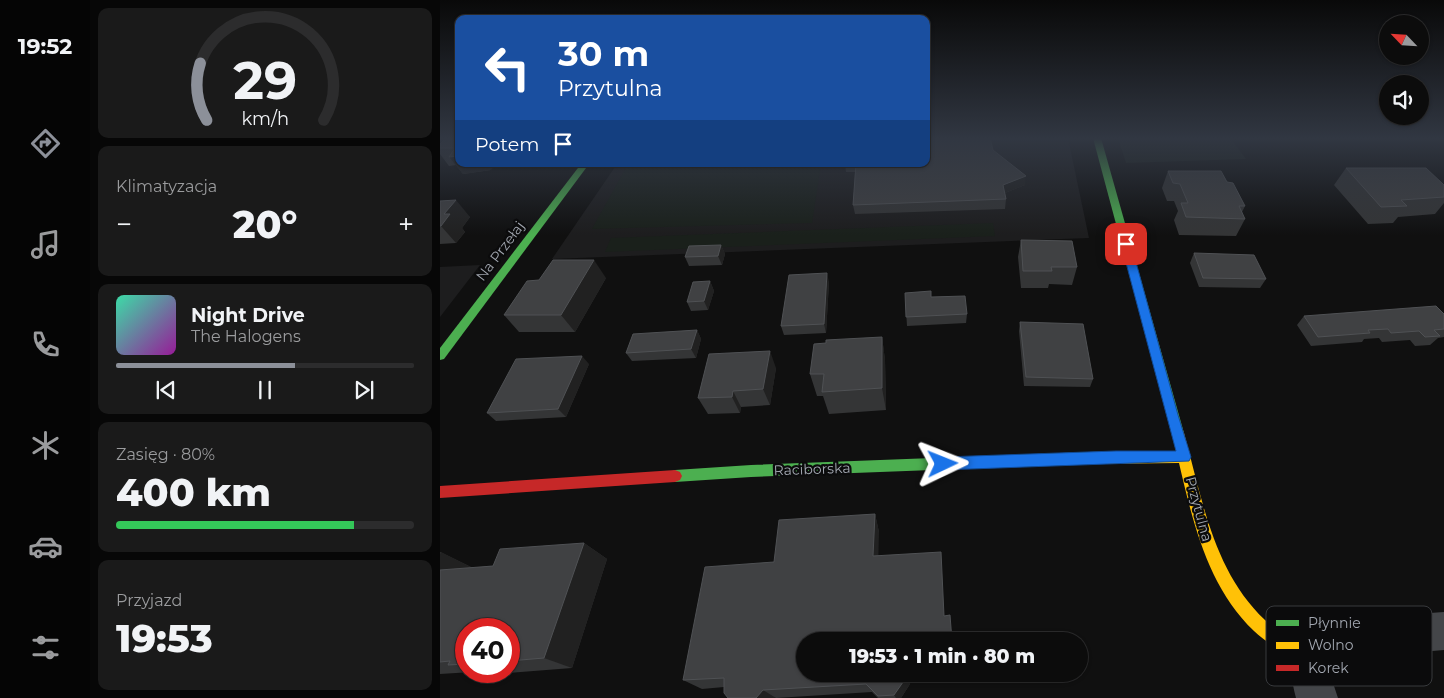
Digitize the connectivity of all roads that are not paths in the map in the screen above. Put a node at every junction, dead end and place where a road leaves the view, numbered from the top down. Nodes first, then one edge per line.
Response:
1 (580, 171) edge
2 (1106, 171) edge
3 (440, 356) edge
4 (1185, 457) junction
5 (440, 492) edge
6 (1266, 630) edge
7 (1313, 686) edge
8 (1317, 698) edge

1 - 3 street, Na Przełaj
2 - 4 street, Przytulna
4 - 5 street, Raciborska
4 - 6 street, Przytulna
7 - 8 street

